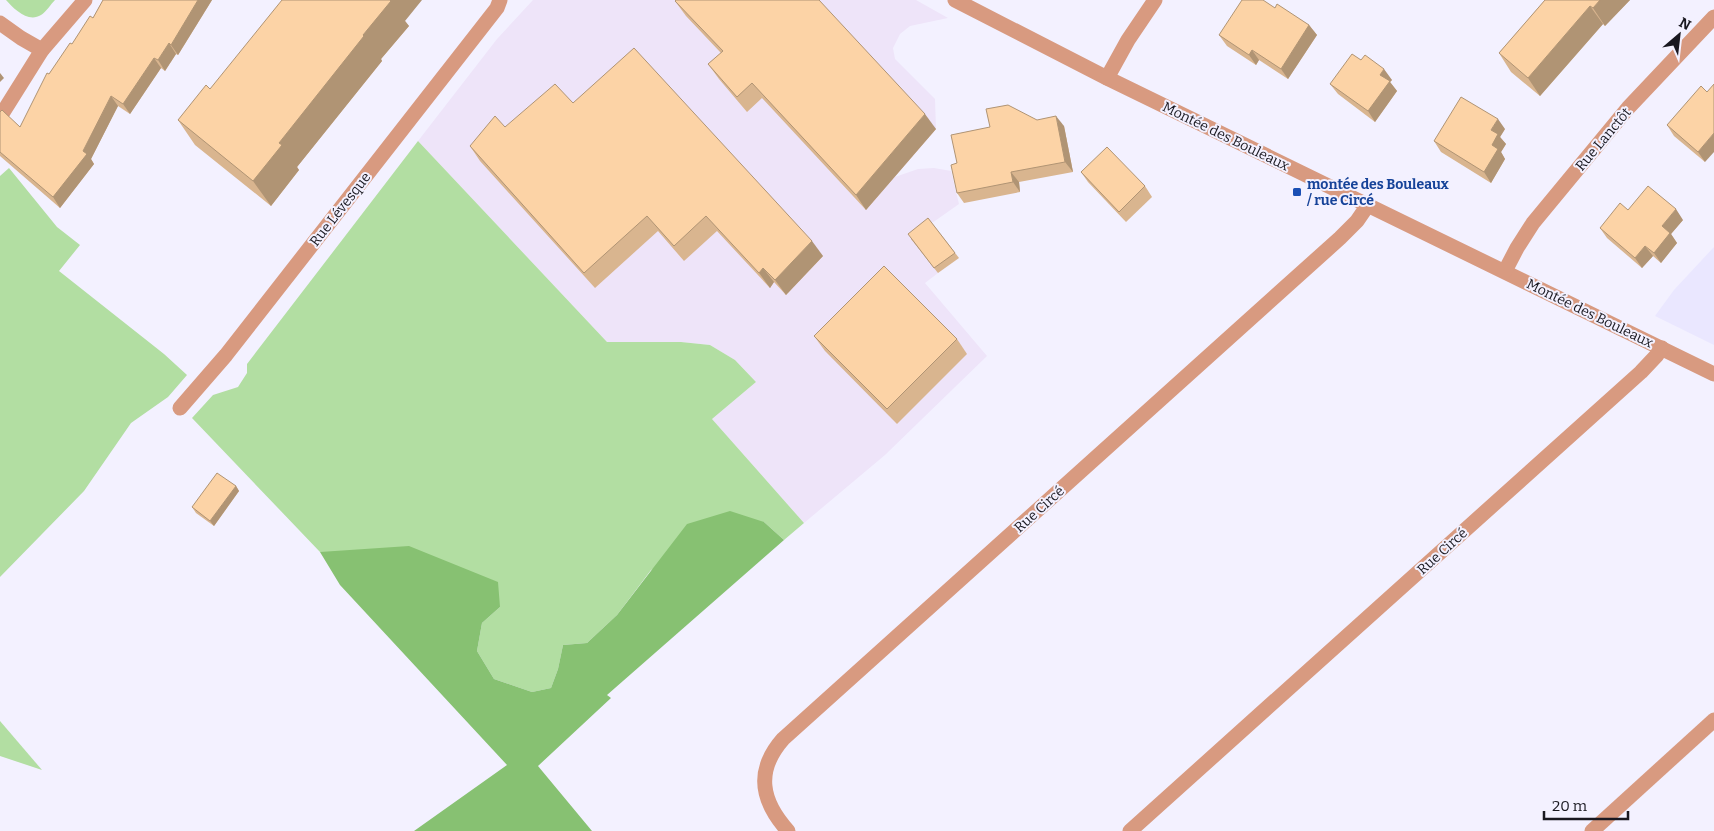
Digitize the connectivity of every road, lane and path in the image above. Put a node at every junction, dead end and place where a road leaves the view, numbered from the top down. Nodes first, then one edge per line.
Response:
1 (85, 0) edge
2 (955, 0) edge
3 (1155, 0) edge
4 (501, 2) edge
5 (1714, 17) edge
6 (0, 23) edge
7 (42, 50) junction
8 (1107, 78) junction
9 (0, 117) edge
10 (1368, 205) junction
11 (1505, 271) junction
12 (1662, 348) junction
13 (1714, 374) edge
14 (180, 408) dead end
15 (1714, 720) edge
16 (788, 831) edge
17 (1130, 831) edge
18 (1592, 831) edge

1 - 7 street
2 - 8 street, Montée des Bouleaux
3 - 8 street
4 - 14 street, Rue Lévesque
5 - 11 street, Rue Lanctôt
6 - 7 street
7 - 9 street
8 - 10 street, Montée des Bouleaux
10 - 11 street, Montée des Bouleaux
10 - 16 street, Rue Circé
11 - 12 street, Montée des Bouleaux
12 - 13 street, Montée des Bouleaux
12 - 17 street, Rue Circé
15 - 18 street

